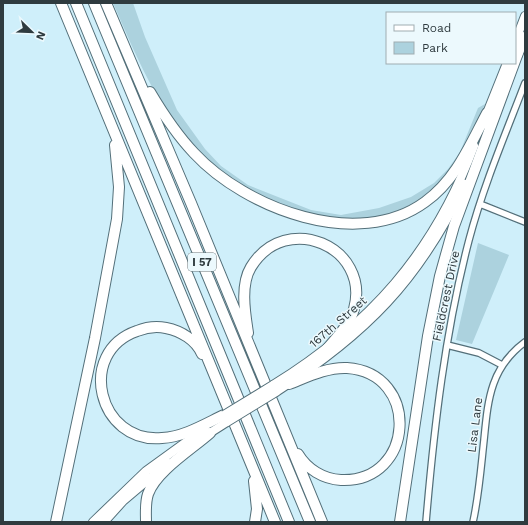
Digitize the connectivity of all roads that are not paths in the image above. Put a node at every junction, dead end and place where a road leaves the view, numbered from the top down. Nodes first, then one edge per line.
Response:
1 (61, 3) edge
2 (76, 3) edge
3 (94, 3) edge
4 (106, 3) edge
5 (525, 16) edge
6 (525, 36) edge
7 (122, 39) junction
8 (517, 46) edge
9 (507, 64) edge
10 (511, 64) edge
11 (514, 64) edge
12 (525, 83) edge
13 (487, 113) junction
14 (107, 116) junction
15 (480, 204) junction
16 (525, 221) edge
17 (525, 342) edge
18 (447, 345) junction
19 (327, 349) junction
20 (258, 363) junction
21 (502, 365) junction
22 (217, 380) junction
23 (289, 384) junction
24 (275, 388) junction
25 (226, 418) junction
26 (284, 428) junction
27 (210, 433) junction
28 (249, 461) junction
29 (56, 522) edge
30 (93, 522) edge
31 (104, 522) edge
32 (146, 522) edge
33 (255, 522) edge
34 (276, 522) edge
35 (289, 522) edge
36 (310, 522) edge
37 (322, 522) edge
38 (400, 522) edge
39 (426, 522) edge
40 (473, 522) edge

1 - 14 highway
2 - 35 highway, I 57
3 - 36 highway, I 57
4 - 7 highway
5 - 8 main road, 167th Street
6 - 8 main road, 167th Street
7 - 13 highway
7 - 20 highway
9 - 13 main road, 167th Street
10 - 38 highway
11 - 23 main road, 167th Street
12 - 15 street, Fieldcrest Drive
13 - 19 main road, 167th Street
14 - 22 highway
14 - 29 highway
15 - 16 street
15 - 18 street, Fieldcrest Drive
17 - 21 street, Lisa Lane
18 - 21 street
18 - 39 street, Fieldcrest Drive
19 - 20 highway
19 - 24 main road, 167th Street
20 - 26 highway
21 - 40 street, Lisa Lane
22 - 25 highway
22 - 28 highway
23 - 24 main road, 167th Street
23 - 26 highway
24 - 25 main road, 167th Street, bridge
25 - 27 main road, 167th Street
25 - 30 main road, 167th Street
26 - 37 highway
27 - 31 main road, 167th Street
27 - 32 highway
28 - 33 highway
28 - 34 highway

